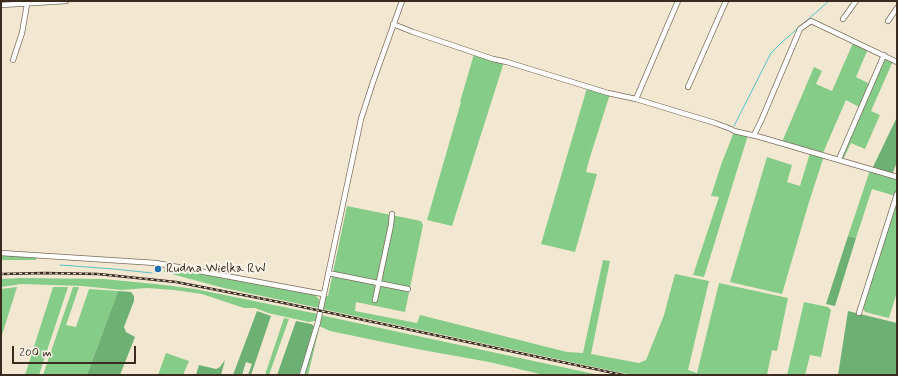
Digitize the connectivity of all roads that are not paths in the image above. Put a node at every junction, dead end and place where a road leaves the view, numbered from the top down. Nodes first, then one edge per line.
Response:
1 (66, 1) edge
2 (402, 1) edge
3 (678, 1) edge
4 (726, 1) edge
5 (856, 1) edge
6 (27, 4) junction
7 (1, 5) edge
8 (897, 8) edge
9 (843, 19) dead end
10 (888, 21) dead end
11 (393, 24) junction
12 (884, 55) junction
13 (14, 60) dead end
14 (897, 62) edge
15 (688, 87) dead end
16 (636, 99) junction
17 (754, 135) junction
18 (839, 159) junction
19 (897, 177) edge
20 (897, 194) edge
21 (392, 214) dead end
22 (1, 253) edge
23 (328, 274) junction
24 (379, 284) junction
25 (408, 289) dead end
26 (323, 294) junction
27 (375, 300) dead end
28 (859, 313) dead end
29 (302, 375) edge

1 - 6 street
2 - 11 street
3 - 16 street
4 - 15 street
5 - 9 street
6 - 7 street
6 - 13 street
8 - 10 street
11 - 16 street
11 - 23 street
12 - 14 street
12 - 17 street
12 - 18 street
16 - 17 street
17 - 18 street
18 - 19 street
20 - 28 street
21 - 24 street
22 - 26 street
23 - 24 street
23 - 26 street
24 - 25 street
24 - 27 street
26 - 29 street

